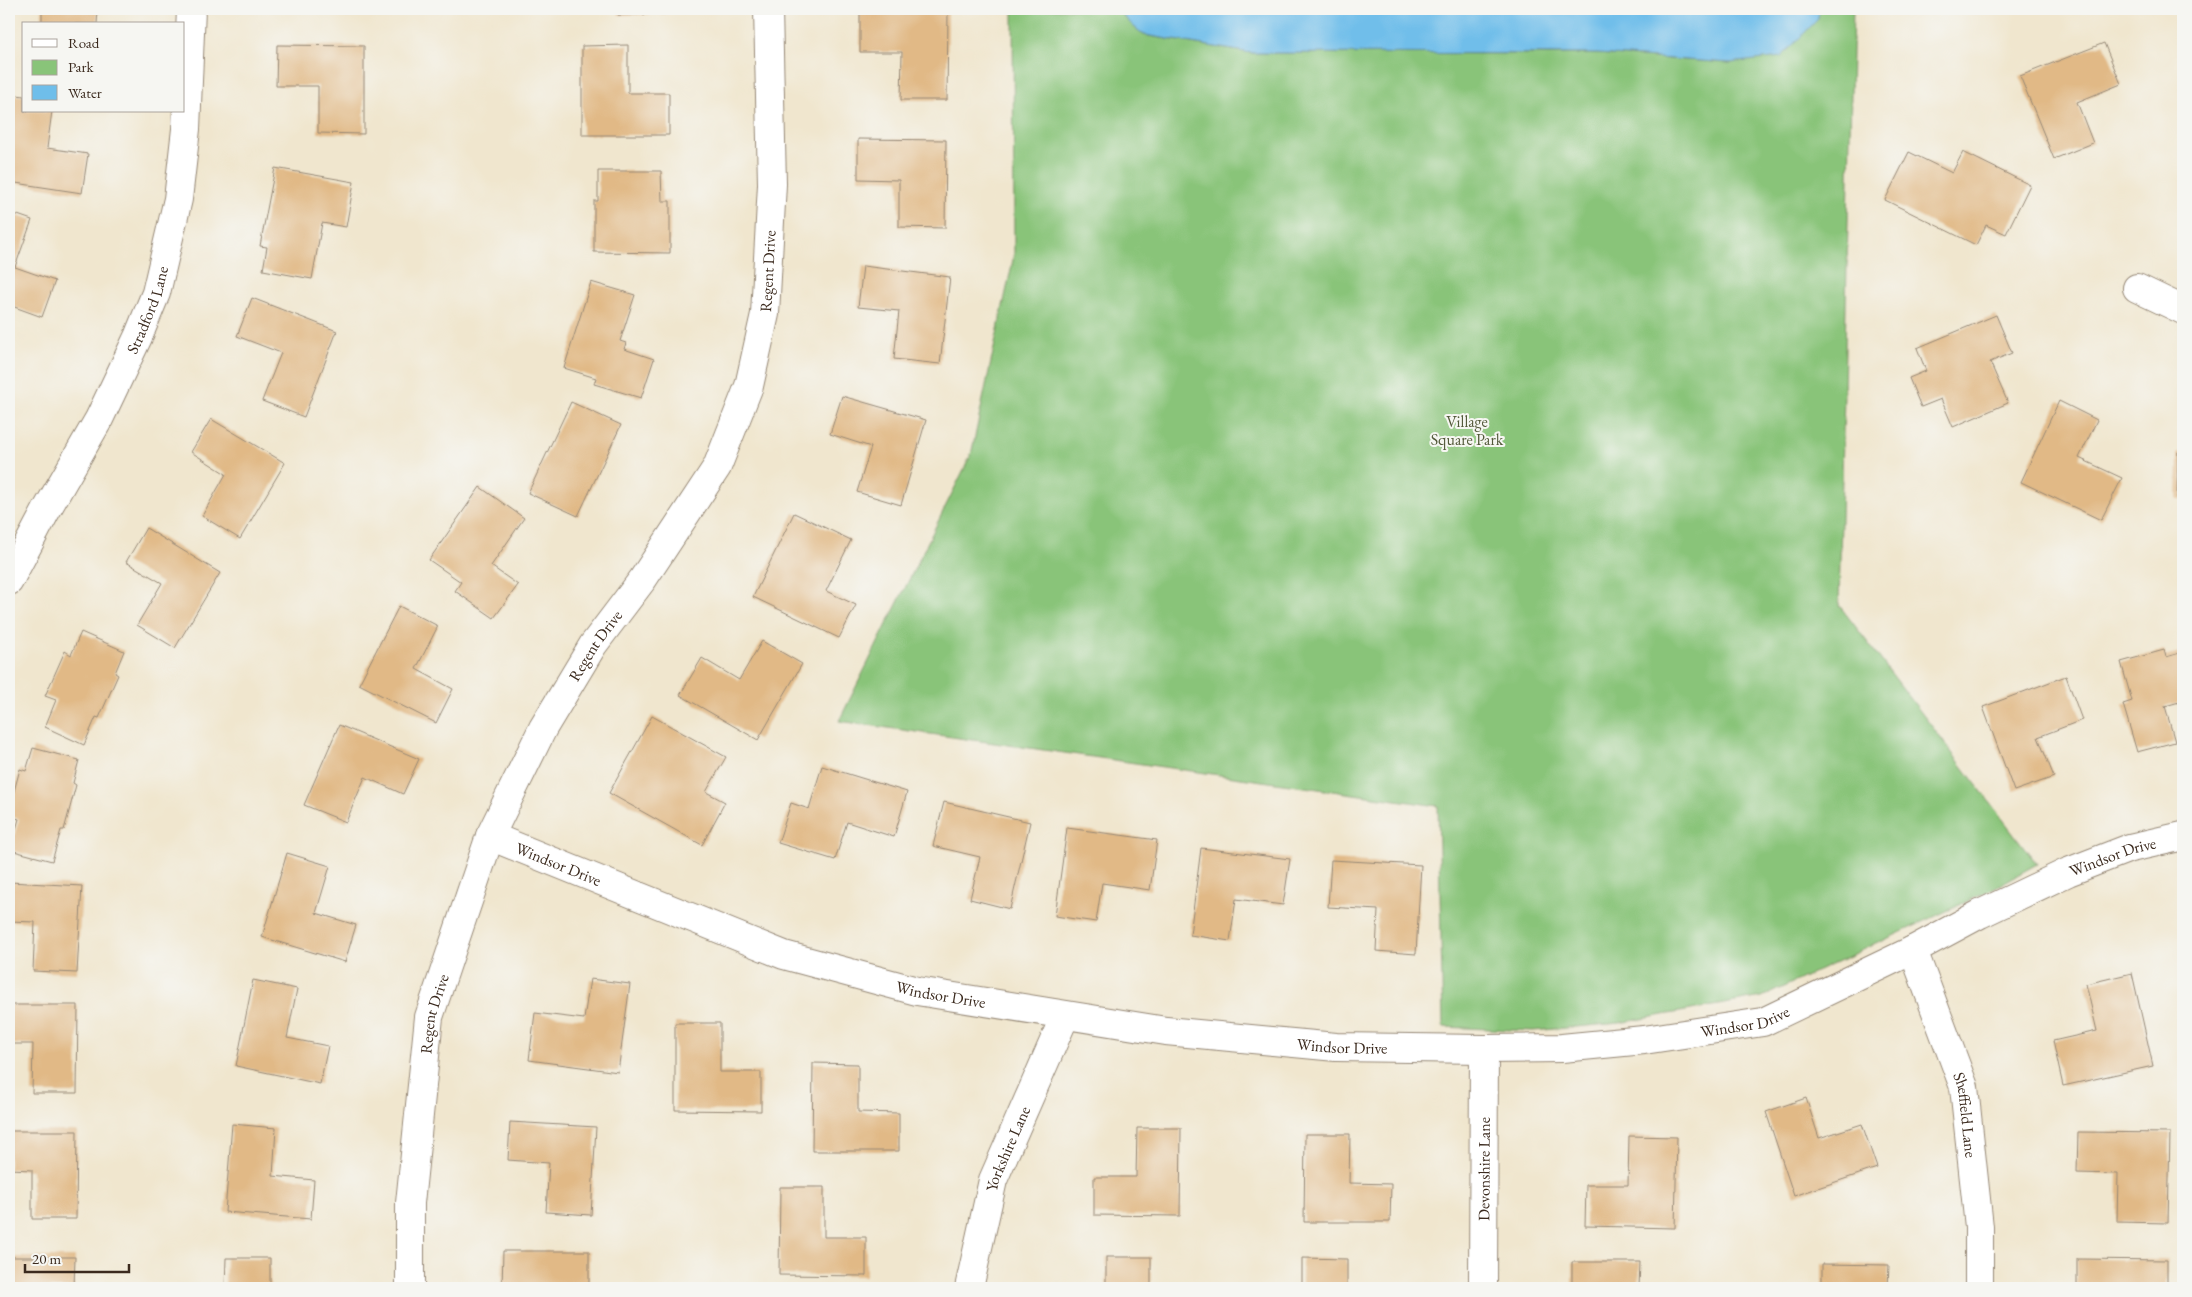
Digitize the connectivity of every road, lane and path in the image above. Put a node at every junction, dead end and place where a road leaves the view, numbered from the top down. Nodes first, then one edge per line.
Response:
1 (191, 9) edge
2 (768, 9) edge
3 (2137, 288) dead end
4 (2183, 310) edge
5 (9, 581) edge
6 (490, 836) junction
7 (2183, 836) edge
8 (1913, 950) junction
9 (1066, 1016) junction
10 (1484, 1049) junction
11 (410, 1288) edge
12 (969, 1288) edge
13 (1483, 1288) edge
14 (1979, 1288) edge

1 - 5 street, Stradford Lane
2 - 6 street, Regent Drive
3 - 4 street
6 - 9 street, Windsor Drive
6 - 11 street, Regent Drive
7 - 8 street, Windsor Drive
8 - 10 street, Windsor Drive
8 - 14 street, Sheffield Lane
9 - 10 street, Windsor Drive
9 - 12 street, Yorkshire Lane
10 - 13 street, Devonshire Lane

